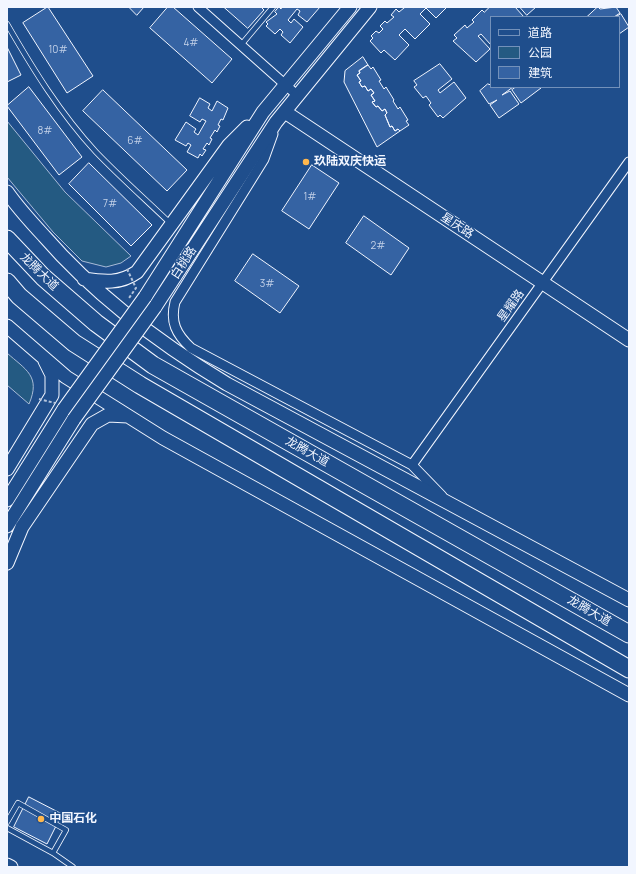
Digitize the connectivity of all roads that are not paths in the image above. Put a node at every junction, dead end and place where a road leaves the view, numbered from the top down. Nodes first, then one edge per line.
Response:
1 (198, 7) edge
2 (273, 7) edge
3 (350, 7) edge
4 (370, 7) edge
5 (7, 24) edge
6 (241, 45) junction
7 (285, 85) junction
8 (298, 96) junction
9 (263, 112) junction
10 (281, 117) junction
11 (629, 162) edge
12 (7, 192) edge
13 (172, 224) junction
14 (7, 228) edge
15 (7, 239) edge
16 (42, 277) junction
17 (84, 279) junction
18 (7, 283) edge
19 (543, 283) junction
20 (7, 326) edge
21 (629, 340) edge
22 (44, 358) junction
23 (128, 416) junction
24 (412, 465) junction
25 (7, 469) edge
26 (7, 500) edge
27 (448, 503) junction
28 (7, 526) edge
29 (7, 563) edge
30 (629, 600) edge
31 (629, 634) edge
32 (625, 668) edge
33 (629, 695) edge
34 (7, 822) edge
35 (7, 828) edge
36 (53, 853) junction
37 (7, 865) edge
38 (11, 867) edge
39 (73, 867) edge

1 - 6 street
2 - 6 lane
3 - 7 main road, 白桃路
4 - 8 main road, 白桃路
5 - 13 lane
6 - 7 street
7 - 8 street
7 - 9 main road, 白桃路
8 - 10 main road, 白桃路
9 - 13 main road
9 - 26 main road, 白桃路, bridge
10 - 19 main road, 星庆路
10 - 24 street
10 - 28 main road, 白桃路, bridge
11 - 19 street, 星耀路
12 - 17 main road
13 - 17 main road
14 - 16 highway
15 - 16 highway, 龙腾大道
16 - 31 highway, 龙腾大道
17 - 27 main road
18 - 32 highway, 龙腾大道
19 - 21 main road, 星庆路
19 - 24 street, 星耀路
20 - 22 main road
22 - 23 main road
22 - 25 main road
23 - 29 main road
23 - 33 main road
24 - 27 street
27 - 30 main road
34 - 36 lane
35 - 36 lane
36 - 39 lane
37 - 38 main road

